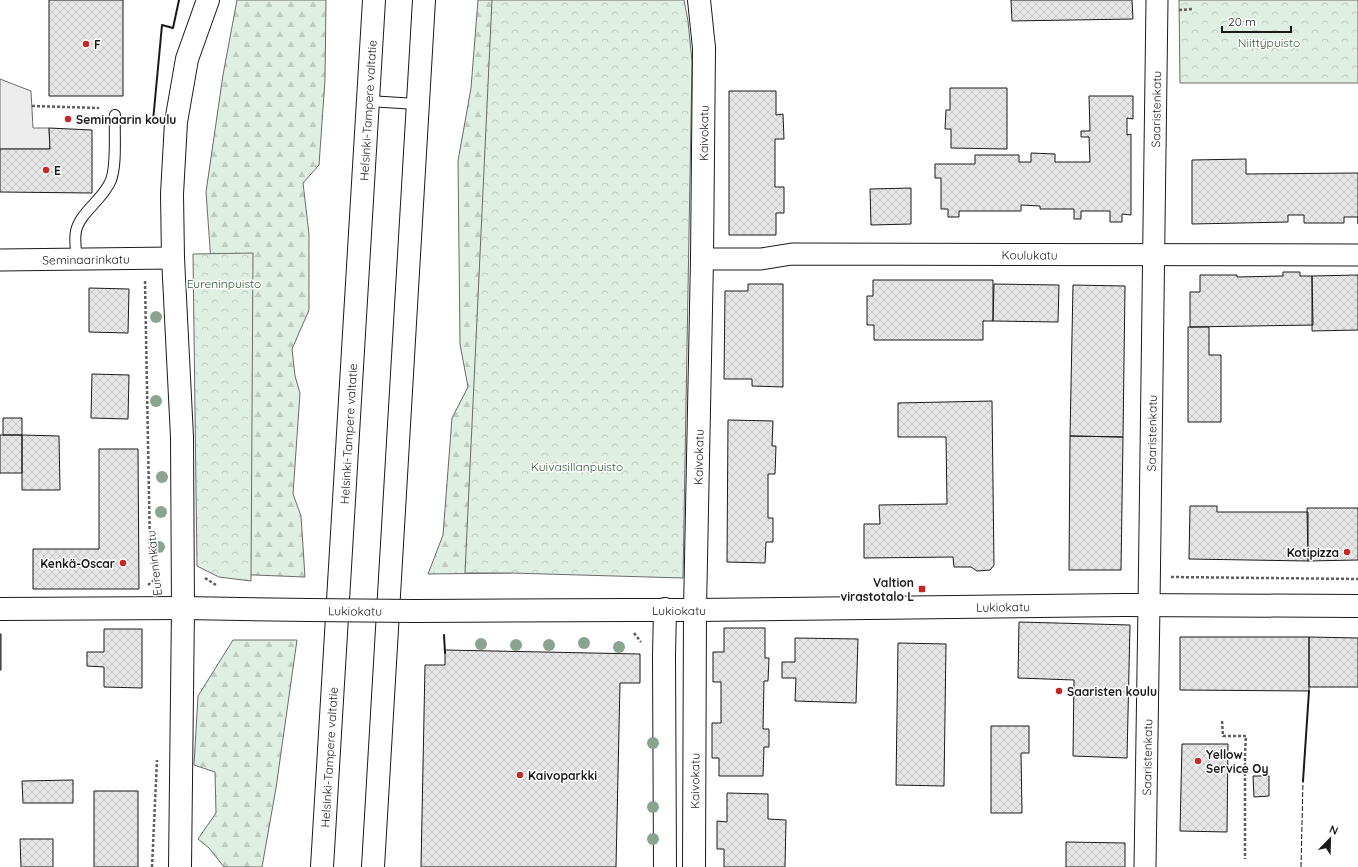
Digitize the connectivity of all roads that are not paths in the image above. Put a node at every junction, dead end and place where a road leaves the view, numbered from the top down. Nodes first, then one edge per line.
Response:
1 (208, 0) edge
2 (374, 0) edge
3 (424, 0) edge
4 (699, 0) edge
5 (1157, 0) edge
6 (368, 101) junction
7 (417, 104) junction
8 (114, 116) dead end
9 (1153, 254) junction
10 (1358, 254) edge
11 (173, 258) junction
12 (77, 259) junction
13 (702, 259) junction
14 (0, 260) edge
15 (1150, 605) junction
16 (1358, 606) edge
17 (183, 608) junction
18 (0, 609) edge
19 (665, 610) junction
20 (695, 610) junction
21 (180, 867) edge
22 (322, 867) edge
23 (373, 867) edge
24 (665, 867) edge
25 (694, 867) edge
26 (1145, 867) edge

1 - 11 main road
2 - 6 main road, Helsinki-Tampere valtatie
3 - 7 main road
4 - 13 main road, Kaivokatu
5 - 9 street, Saaristenkatu
6 - 7 lane
6 - 22 main road, Helsinki-Tampere valtatie
7 - 23 main road
8 - 12 lane
9 - 10 street, Koulukatu
9 - 13 street, Koulukatu
9 - 15 street, Saaristenkatu
11 - 12 street, Seminaarinkatu
11 - 17 main road
12 - 14 street, Seminaarinkatu
13 - 20 main road, Kaivokatu
15 - 16 main road, Lukiokatu
15 - 20 main road, Lukiokatu
15 - 26 street, Saaristenkatu
17 - 18 main road, Lukiokatu
17 - 19 main road, Lukiokatu, bridge
17 - 21 main road
19 - 20 main road, Lukiokatu
19 - 24 main road
20 - 25 main road, Kaivokatu

